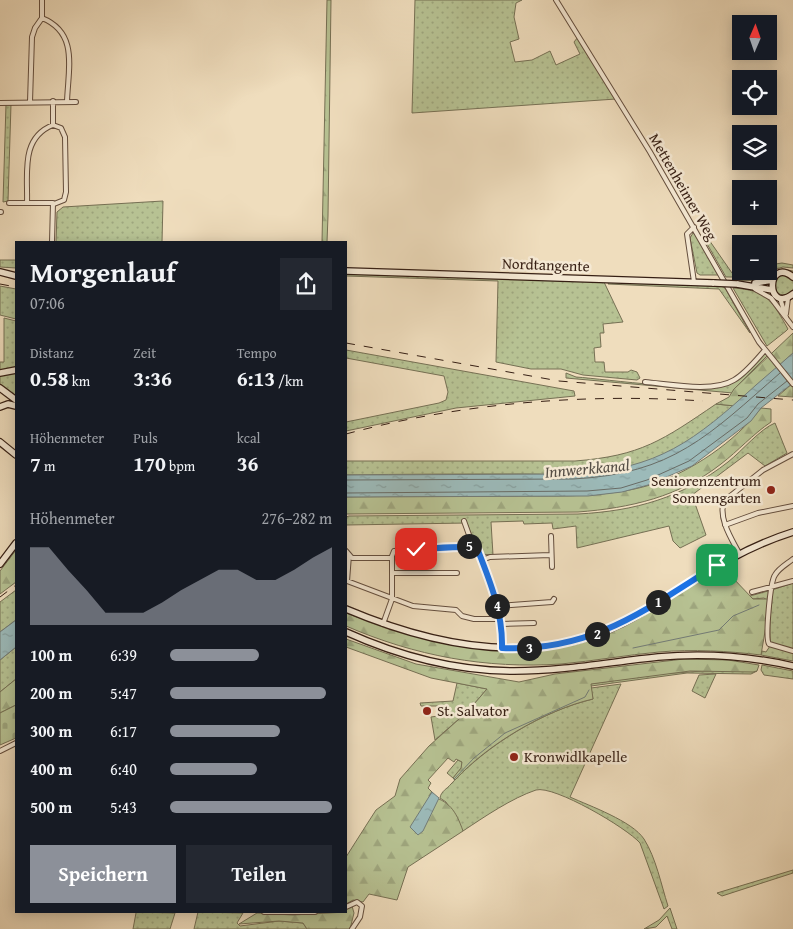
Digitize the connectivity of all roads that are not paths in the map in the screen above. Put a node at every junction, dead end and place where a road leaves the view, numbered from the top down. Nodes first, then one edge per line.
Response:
1 (42, 0) edge
2 (556, 0) edge
3 (42, 18) junction
4 (53, 101) junction
5 (30, 102) junction
6 (67, 102) junction
7 (76, 102) dead end
8 (0, 103) edge
9 (53, 125) junction
10 (9, 203) dead end
11 (27, 203) junction
12 (54, 204) junction
13 (694, 227) junction
14 (52, 241) edge
15 (347, 271) edge
16 (0, 272) edge
17 (15, 276) edge
18 (777, 276) edge
19 (793, 277) edge
20 (772, 280) joint
21 (694, 282) junction
22 (746, 284) junction
23 (772, 290) junction
24 (791, 296) edge
25 (780, 298) junction
26 (787, 319) junction
27 (793, 327) edge
28 (765, 350) junction
29 (15, 370) edge
30 (0, 373) edge
31 (645, 382) dead end
32 (793, 384) edge
33 (0, 388) edge
34 (15, 399) edge
35 (15, 406) edge
36 (0, 407) edge
37 (0, 442) edge
38 (15, 453) edge
39 (793, 454) edge
40 (793, 506) edge
41 (464, 521) dead end
42 (725, 525) junction
43 (793, 532) edge
44 (551, 536) dead end
45 (15, 544) edge
46 (473, 546) junction
47 (347, 553) edge
48 (739, 553) junction
49 (550, 555) junction
50 (392, 558) junction
51 (482, 560) junction
52 (793, 560) edge
53 (0, 564) edge
54 (552, 567) dead end
55 (456, 573) dead end
56 (392, 574) junction
57 (347, 581) edge
58 (793, 581) edge
59 (770, 588) junction
60 (752, 592) dead end
61 (392, 599) junction
62 (554, 599) dead end
63 (497, 606) junction
64 (347, 609) edge
65 (501, 622) junction
66 (534, 623) dead end
67 (384, 624) junction
68 (347, 632) edge
69 (502, 648) junction
70 (793, 651) edge
71 (793, 666) edge
72 (15, 744) edge
73 (0, 751) edge
74 (347, 907) edge
75 (352, 929) edge

1 - 3 street
2 - 13 street, Mettenheimer Weg
3 - 5 street
3 - 6 street
4 - 5 street
4 - 6 street
4 - 9 street
5 - 8 street
6 - 7 street
9 - 11 street
9 - 12 street
10 - 11 street
11 - 12 street
12 - 14 street
13 - 21 street
13 - 28 street, Mettenheimer Weg
15 - 21 main road, Nordtangente
16 - 17 main road
18 - 19 main road, Nordtangente
20 - 22 main road, Nordtangente
20 - 23 main road
21 - 22 main road, Nordtangente, bridge
22 - 23 main road, Nordtangente
22 - 26 street
23 - 25 main road
24 - 25 main road
24 - 26 street
25 - 26 street
26 - 27 street
28 - 31 street
28 - 32 street, Mettenheimer Weg
29 - 30 main road
33 - 34 main road
35 - 36 main road
37 - 38 main road
39 - 42 street
40 - 42 street
41 - 46 street
42 - 48 street
43 - 48 main road
44 - 49 street
45 - 53 main road
46 - 50 street
46 - 51 street
47 - 50 street
47 - 57 street
48 - 69 main road
49 - 51 street
49 - 54 street
50 - 56 street
51 - 63 street
52 - 59 street
55 - 56 street
56 - 61 street
57 - 61 street
58 - 59 street
59 - 60 street
59 - 70 street
61 - 65 street
61 - 67 street
62 - 63 street
63 - 65 street
64 - 67 main road
65 - 66 street
65 - 69 street
67 - 69 main road
68 - 71 main road
72 - 73 street
74 - 75 street

